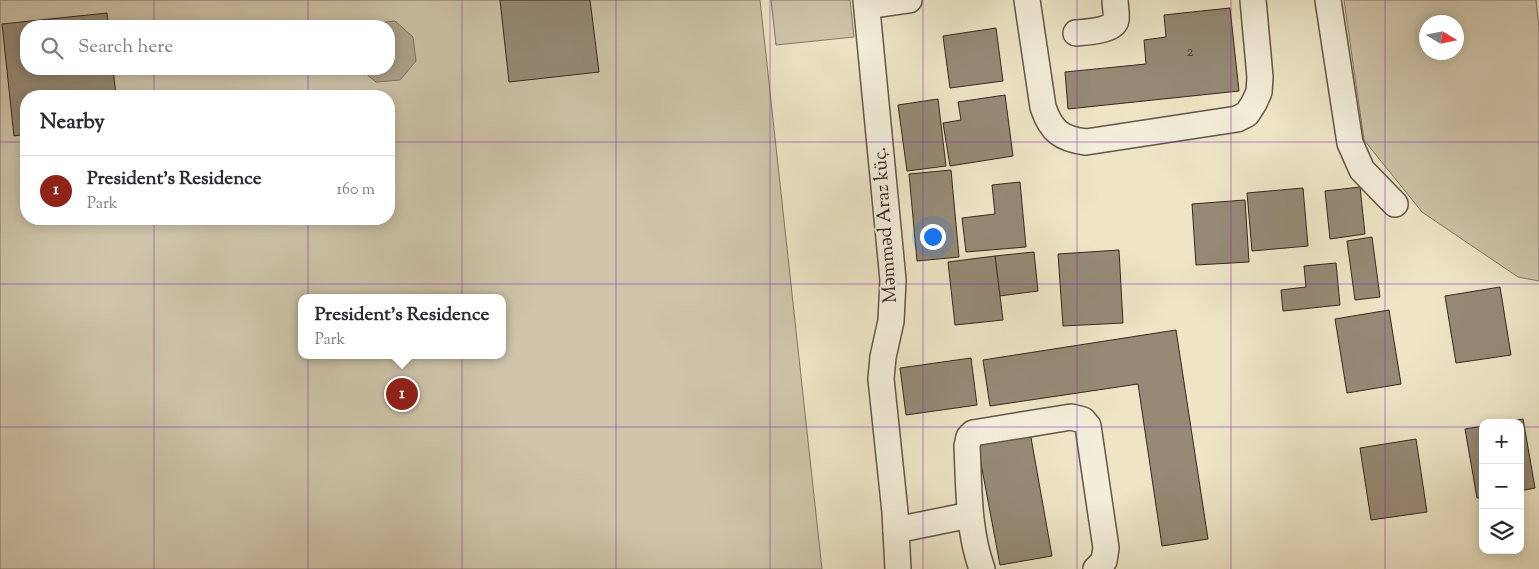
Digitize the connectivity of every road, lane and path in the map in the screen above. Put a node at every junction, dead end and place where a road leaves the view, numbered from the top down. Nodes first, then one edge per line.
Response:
1 (909, 0) edge
2 (1028, 0) edge
3 (1115, 0) edge
4 (1253, 0) edge
5 (1328, 0) edge
6 (866, 3) edge
7 (1076, 33) dead end
8 (1395, 204) dead end
9 (970, 515) junction
10 (896, 530) junction
11 (898, 569) edge
12 (982, 569) edge
13 (1096, 569) edge

1 - 6 lane
2 - 4 lane
3 - 7 lane
5 - 8 lane
6 - 10 lane, Məmməd Araz küç.
9 - 10 lane
9 - 12 lane
9 - 13 lane
10 - 11 lane, Məmməd Araz küç.

